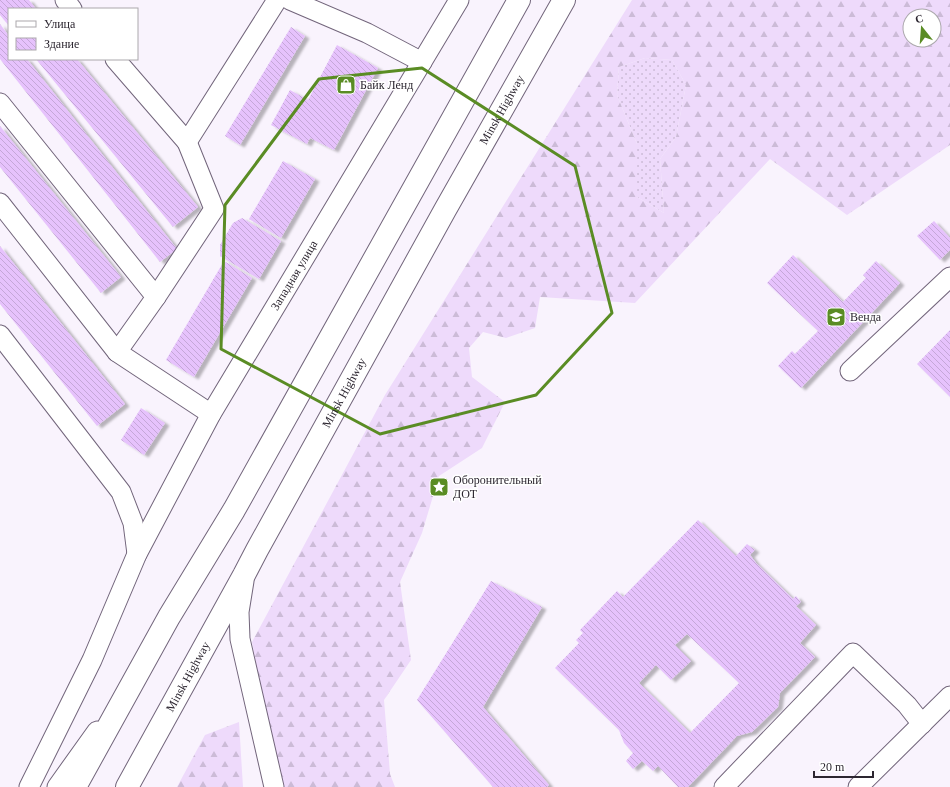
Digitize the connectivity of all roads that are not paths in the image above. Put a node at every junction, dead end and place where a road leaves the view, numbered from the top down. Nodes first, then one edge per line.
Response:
1 (65, 0) edge
2 (277, 0) edge
3 (290, 0) edge
4 (459, 0) edge
5 (519, 0) edge
6 (564, 0) edge
7 (71, 8) edge
8 (117, 60) edge
9 (422, 62) junction
10 (0, 103) edge
11 (187, 142) junction
12 (0, 203) edge
13 (950, 277) edge
14 (156, 297) junction
15 (0, 336) edge
16 (117, 352) junction
17 (850, 371) dead end
18 (211, 414) junction
19 (137, 554) junction
20 (244, 575) junction
21 (140, 670) junction
22 (950, 696) edge
23 (922, 724) junction
24 (29, 787) edge
25 (57, 787) edge
26 (75, 787) edge
27 (127, 787) edge
28 (274, 787) edge
29 (724, 787) edge
30 (858, 787) edge

1 - 7 street
2 - 11 street
3 - 9 street
4 - 9 street, Западная улица
5 - 21 highway
6 - 20 highway, Minsk Highway
8 - 11 street
9 - 18 street, Западная улица
10 - 14 street
11 - 14 street
12 - 16 street
13 - 17 street
14 - 16 street
15 - 19 street
16 - 18 street
18 - 19 street, Западная улица
19 - 24 street, Западная улица
20 - 27 highway, Minsk Highway
20 - 28 street
21 - 25 street
21 - 26 highway
22 - 23 street
23 - 29 street
23 - 30 street

